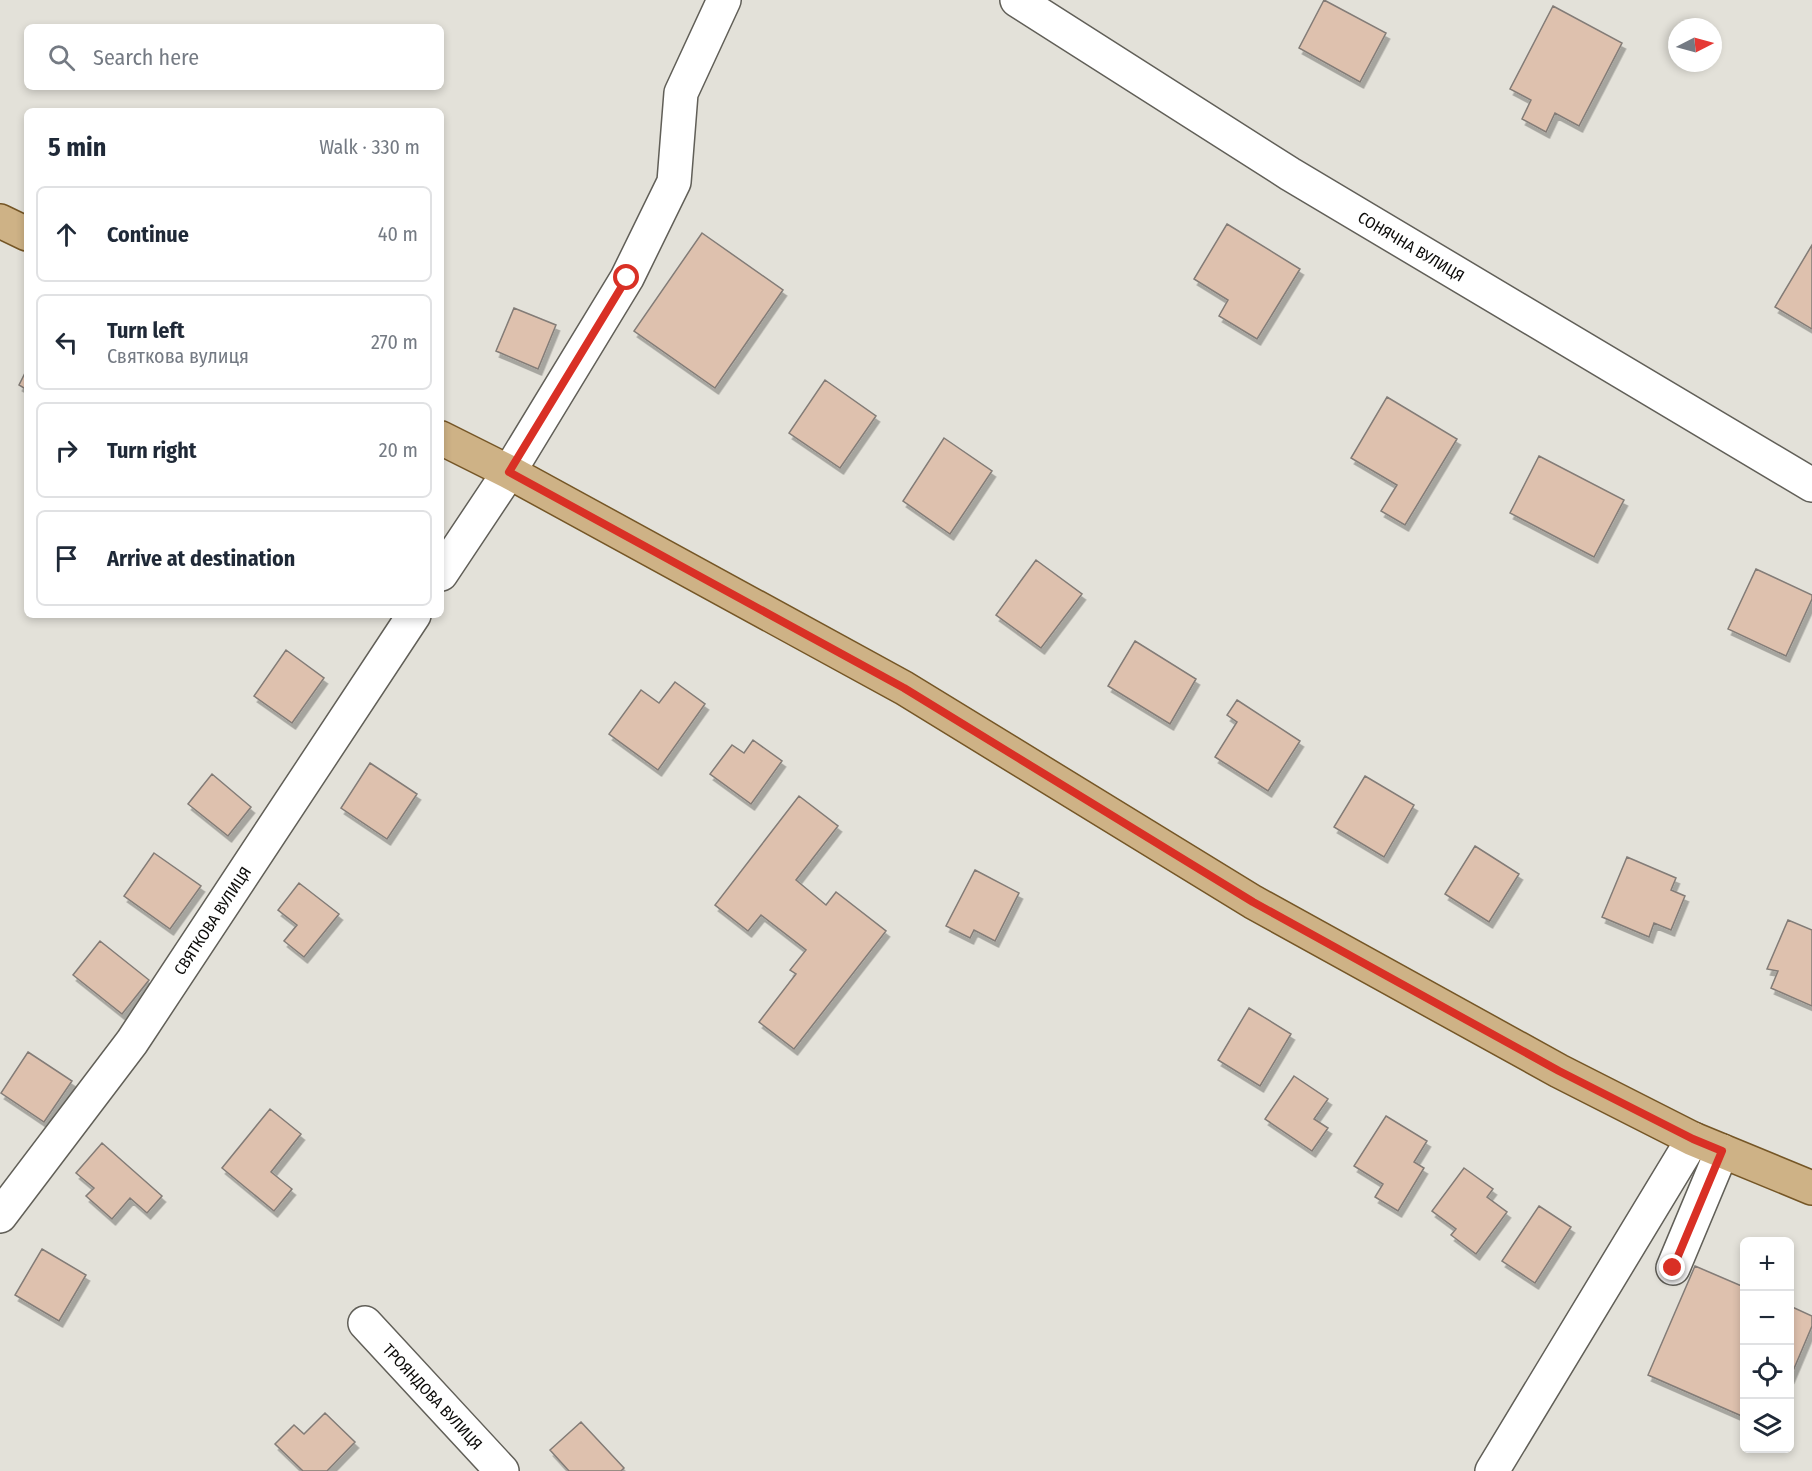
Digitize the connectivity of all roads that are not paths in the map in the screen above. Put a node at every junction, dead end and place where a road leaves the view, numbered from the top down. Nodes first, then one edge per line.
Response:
1 (724, 0) edge
2 (1017, 0) edge
3 (0, 221) edge
4 (24, 233) edge
5 (444, 440) edge
6 (509, 472) junction
7 (1812, 485) edge
8 (444, 570) edge
9 (412, 618) edge
10 (1707, 1145) junction
11 (1812, 1188) edge
12 (0, 1216) edge
13 (1673, 1268) dead end
14 (365, 1323) dead end
15 (502, 1471) edge
16 (1492, 1471) edge

1 - 6 street
2 - 7 street, СОНЯЧНА ВУЛИЦЯ
3 - 4 main road
5 - 6 main road
6 - 8 street
6 - 10 main road
9 - 12 street, СВЯТКОВА ВУЛИЦЯ
10 - 11 main road
10 - 13 street
10 - 16 street
14 - 15 street, ТРОЯНДОВА ВУЛИЦЯ

